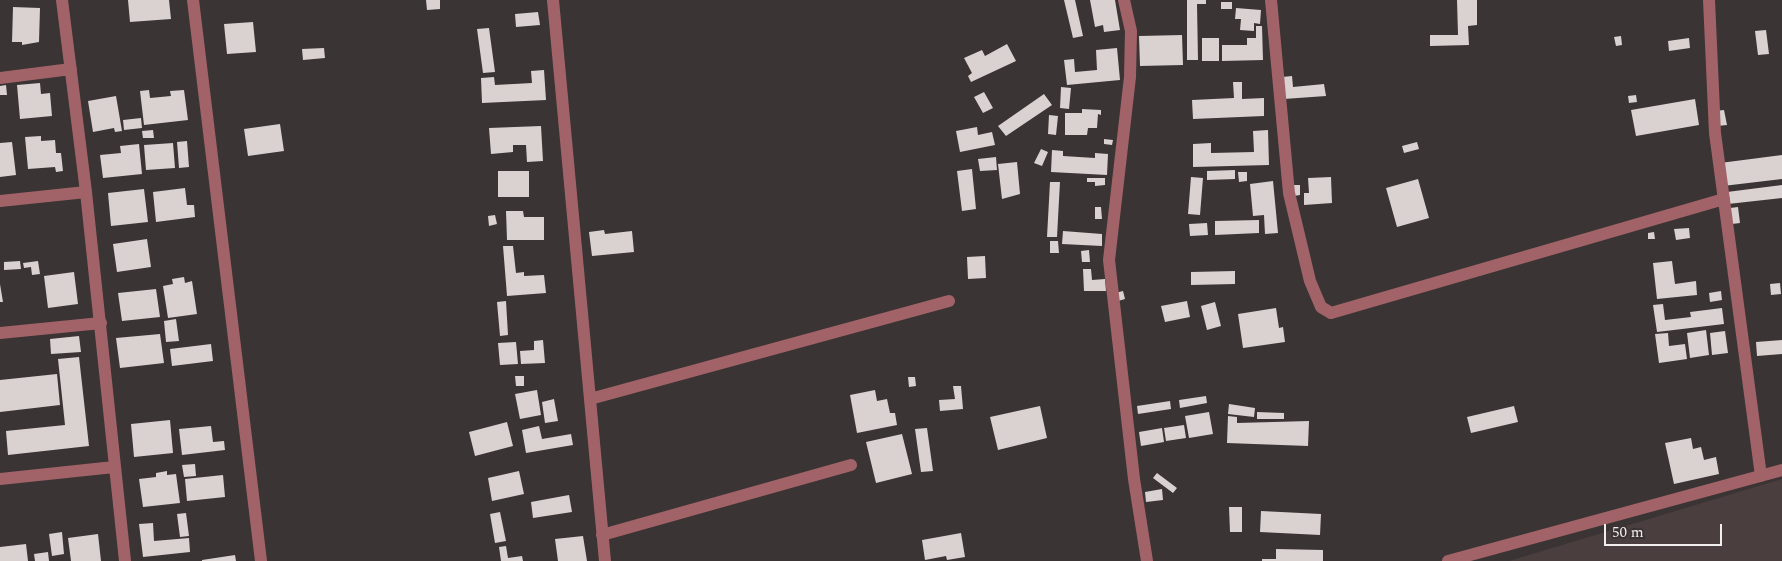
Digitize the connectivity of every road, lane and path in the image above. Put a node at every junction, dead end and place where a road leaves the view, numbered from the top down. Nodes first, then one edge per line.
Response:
1 (62, 0) edge
2 (193, 0) edge
3 (1124, 0) edge
4 (1271, 0) edge
5 (1710, 0) edge
6 (556, 1) edge
7 (71, 69) junction
8 (0, 78) edge
9 (86, 192) junction
10 (1724, 198) junction
11 (0, 201) edge
12 (949, 301) dead end
13 (101, 323) junction
14 (0, 333) edge
15 (590, 398) junction
16 (851, 465) dead end
17 (114, 467) junction
18 (1782, 470) edge
19 (1761, 476) junction
20 (0, 479) edge
21 (602, 535) junction
22 (125, 561) edge
23 (261, 561) edge
24 (604, 561) edge
25 (1146, 561) edge
26 (1448, 561) edge

1 - 7 street
2 - 23 street
3 - 25 street
4 - 10 street
5 - 10 street
6 - 15 street
7 - 8 street
7 - 9 street
9 - 11 street
9 - 13 street
10 - 19 street
12 - 15 street
13 - 14 street
13 - 17 street
15 - 21 street
16 - 21 street
17 - 20 street
17 - 22 street
18 - 19 street
19 - 26 street
21 - 24 street

